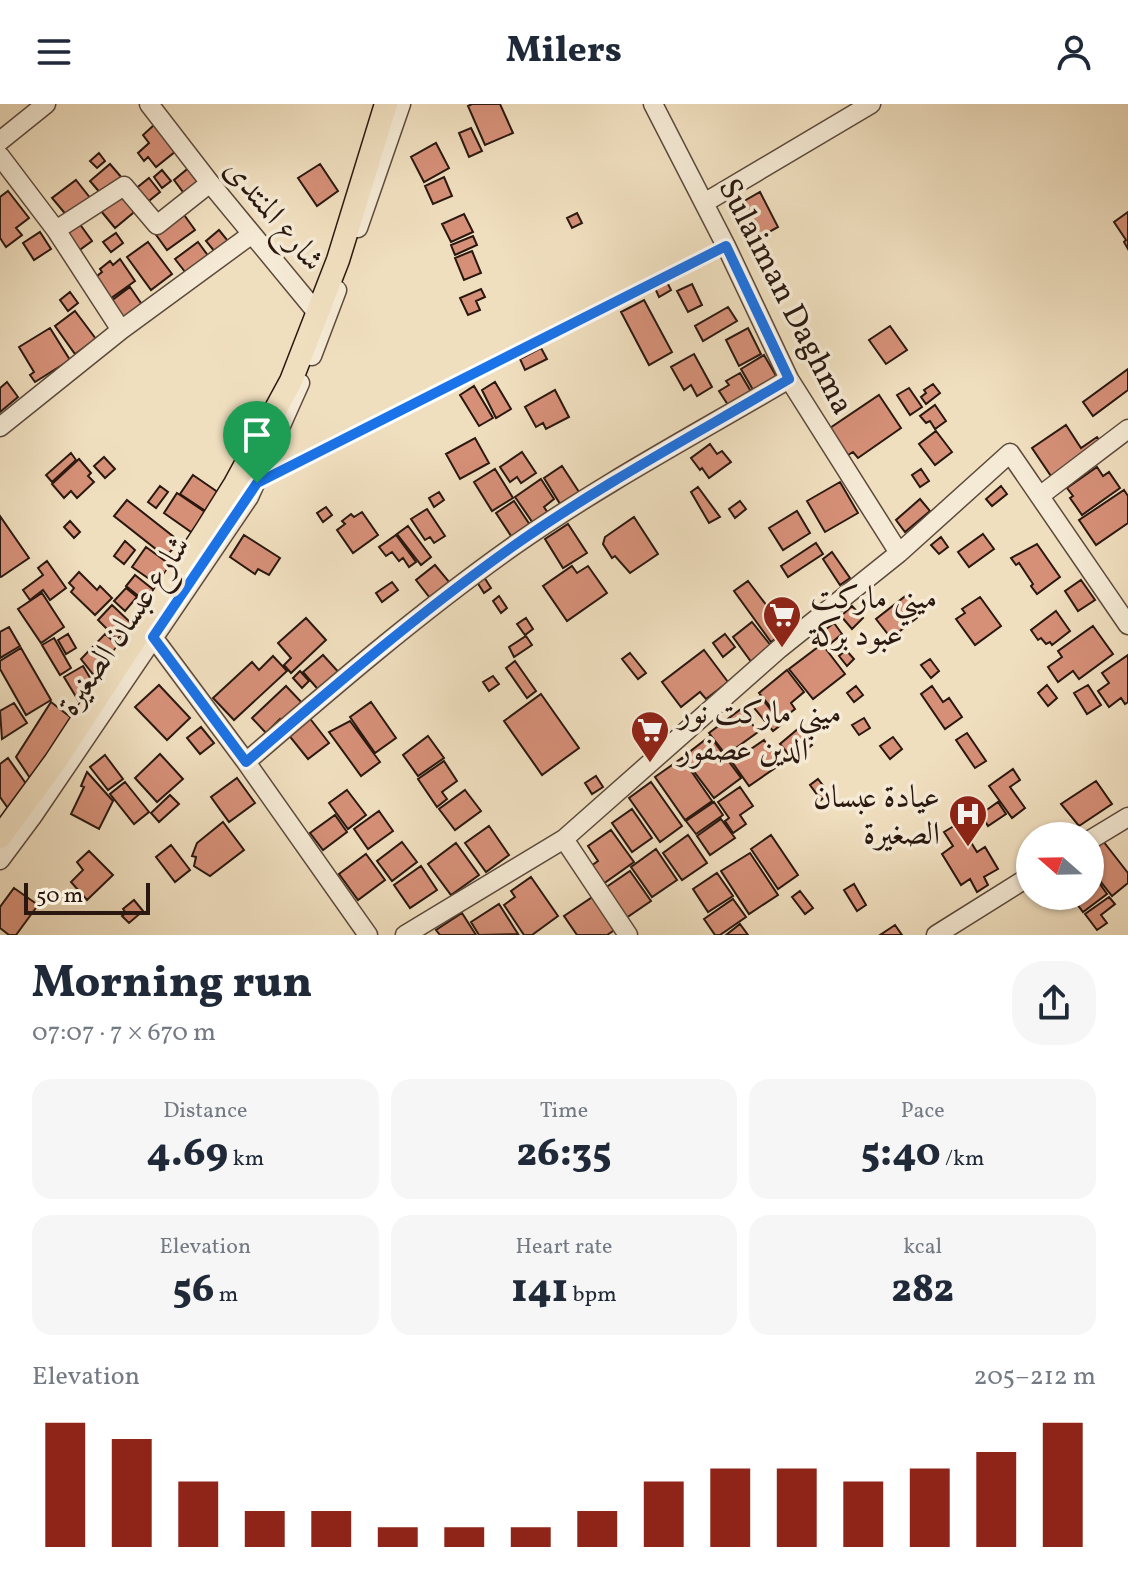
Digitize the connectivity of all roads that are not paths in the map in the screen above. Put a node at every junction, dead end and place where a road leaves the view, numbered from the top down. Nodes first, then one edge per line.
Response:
1 (46, 104) edge
2 (149, 104) edge
3 (386, 104) edge
4 (401, 104) edge
5 (653, 104) edge
6 (861, 106) edge
7 (0, 141) edge
8 (0, 156) edge
9 (210, 183) junction
10 (704, 203) junction
11 (56, 230) junction
12 (252, 234) junction
13 (322, 318) junction
14 (121, 330) junction
15 (789, 379) junction
16 (0, 427) edge
17 (1128, 429) edge
18 (1041, 495) junction
19 (899, 553) junction
20 (1128, 625) edge
21 (153, 637) junction
22 (246, 762) junction
23 (1128, 817) edge
24 (1104, 832) edge
25 (0, 837) edge
26 (564, 839) junction
27 (0, 860) edge
28 (1016, 885) edge
29 (368, 935) edge
30 (405, 935) edge
31 (628, 935) edge
32 (936, 935) edge

1 - 7 street
2 - 9 street, شارع المنتدى
3 - 13 main road, شارع عبسان الصغيرة
4 - 13 street, شارع عبسان الصغيرة
5 - 10 street, Sulaiman Daghma
6 - 10 street
8 - 11 street
9 - 11 street
9 - 12 street, شارع المنتدى
10 - 15 street, Sulaiman Daghma
11 - 14 street
12 - 13 street, شارع المنتدى
12 - 14 street
13 - 21 street, شارع عبسان الصغيرة
13 - 25 main road, شارع عبسان الصغيرة
14 - 16 street
15 - 19 street, Sulaiman Daghma
15 - 22 street
17 - 18 street
18 - 19 street
18 - 20 street
19 - 26 street
21 - 22 street
21 - 27 street, شارع عبسان الصغيرة
22 - 29 street
23 - 24 street
26 - 30 street
26 - 31 street
28 - 32 street

